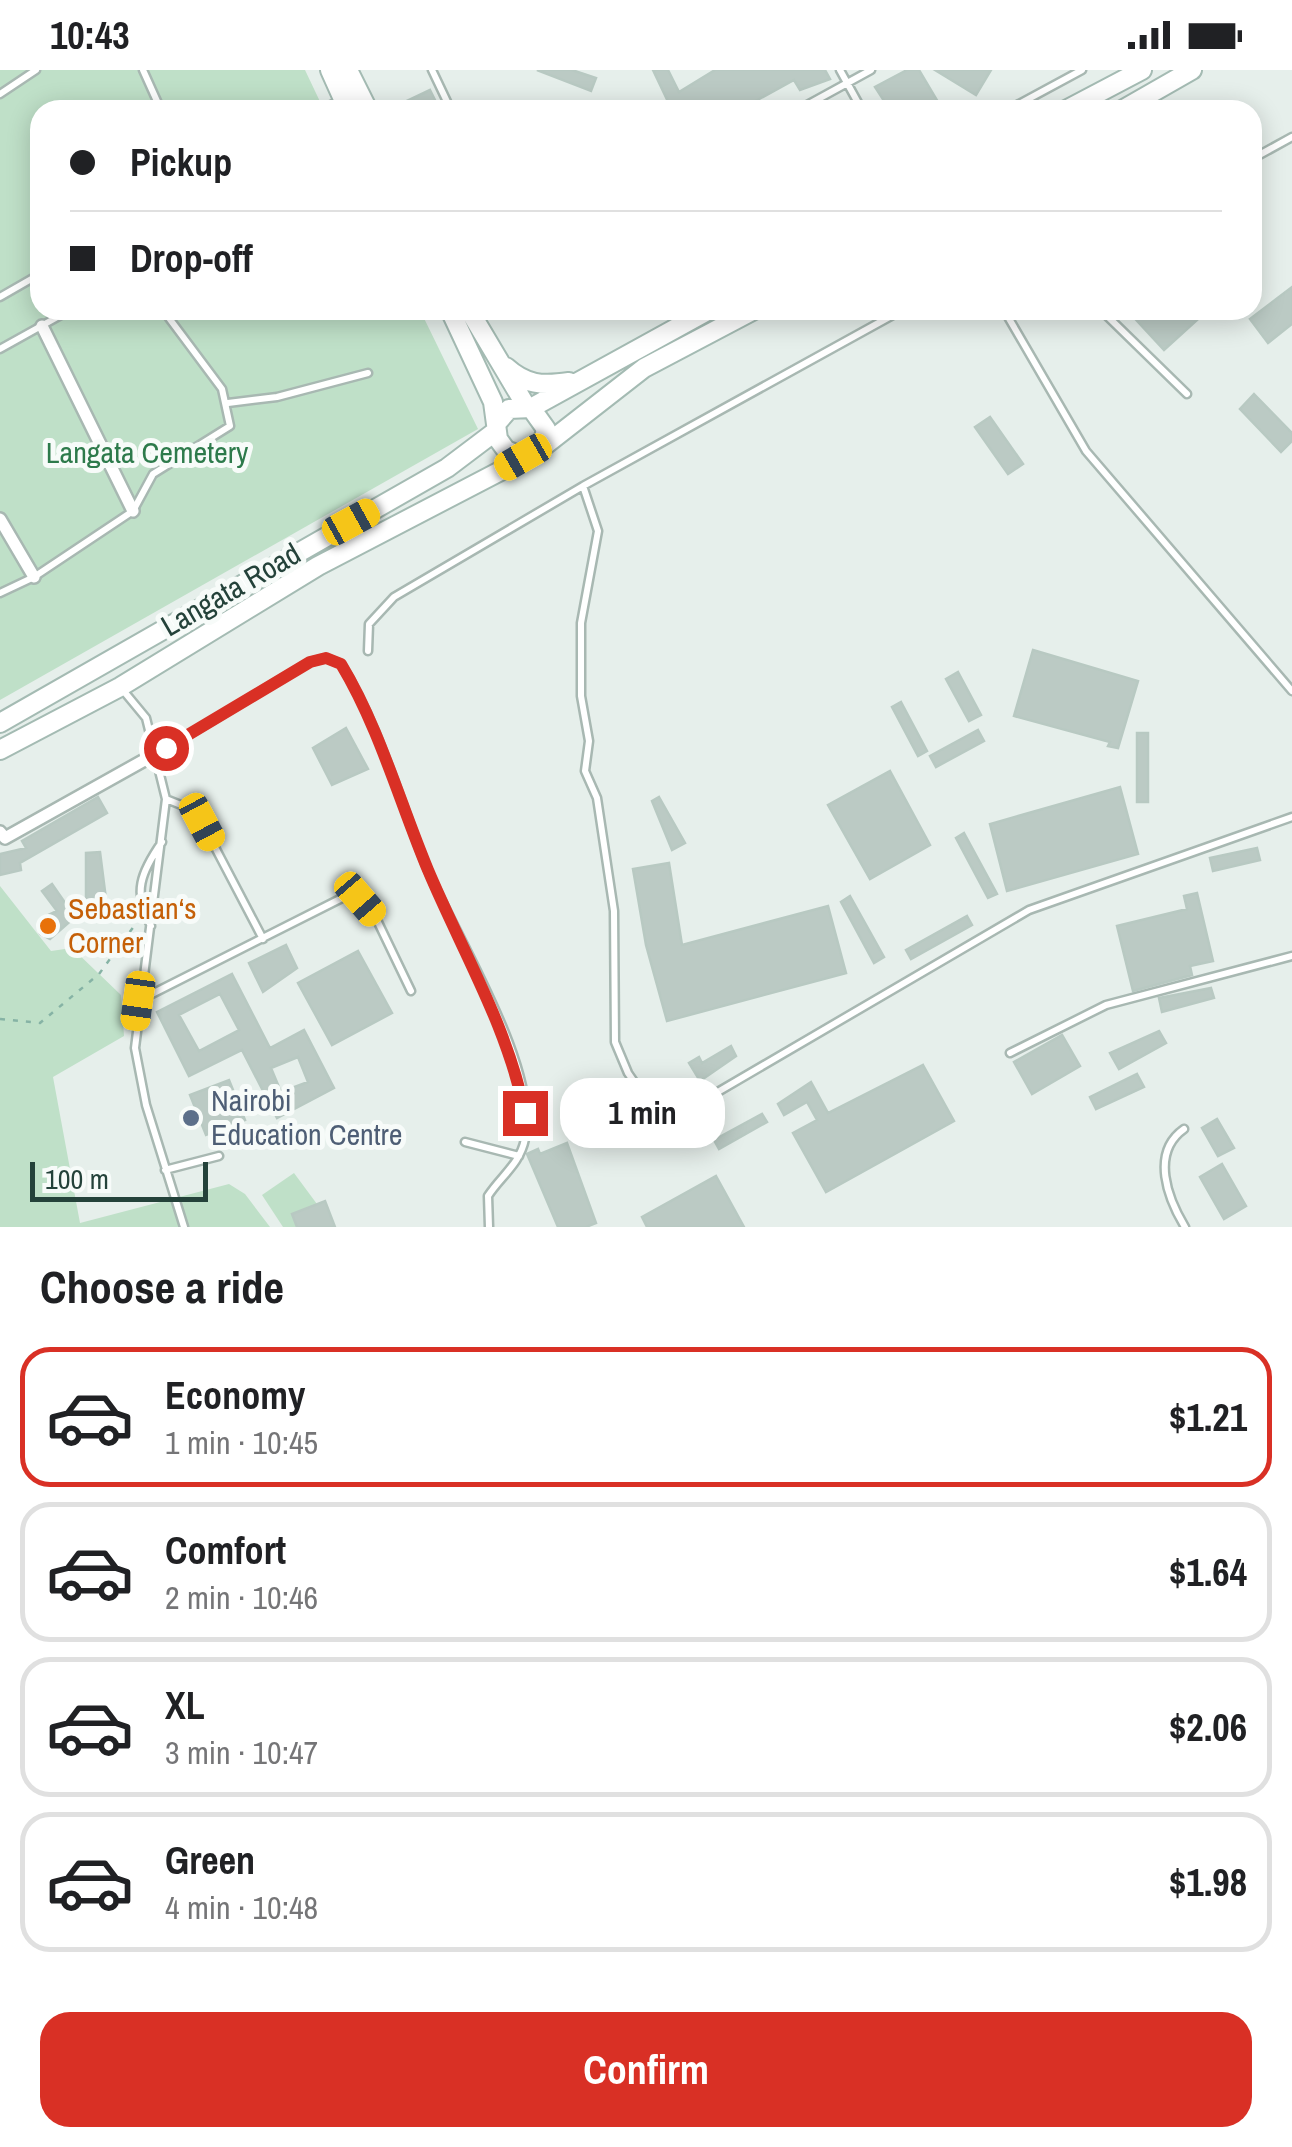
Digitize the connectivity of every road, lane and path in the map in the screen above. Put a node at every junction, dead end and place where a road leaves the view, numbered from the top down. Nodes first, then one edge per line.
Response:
1 (36, 70) edge
2 (142, 70) edge
3 (330, 70) edge
4 (348, 70) edge
5 (432, 70) edge
6 (840, 70) edge
7 (871, 70) edge
8 (1082, 70) edge
9 (1142, 70) edge
10 (1192, 70) edge
11 (847, 83) junction
12 (0, 94) edge
13 (156, 100) edge
14 (343, 100) edge
15 (363, 100) edge
16 (446, 100) edge
17 (816, 100) edge
18 (856, 100) edge
19 (1026, 100) edge
20 (1085, 100) edge
21 (1140, 100) edge
22 (1292, 137) edge
23 (1262, 153) edge
24 (30, 280) edge
25 (0, 298) edge
26 (52, 320) edge
27 (172, 320) edge
28 (455, 320) edge
29 (474, 320) edge
30 (690, 320) edge
31 (735, 320) edge
32 (884, 320) edge
33 (1010, 320) edge
34 (1111, 320) edge
35 (42, 326) junction
36 (0, 350) edge
37 (497, 359) junction
38 (368, 373) dead end
39 (579, 380) junction
40 (1187, 394) dead end
41 (228, 402) junction
42 (528, 407) junction
43 (497, 427) junction
44 (542, 446) junction
45 (523, 457) junction
46 (583, 486) junction
47 (133, 511) junction
48 (0, 518) edge
49 (34, 578) junction
50 (0, 593) edge
51 (368, 651) dead end
52 (120, 687) junction
53 (1292, 691) edge
54 (0, 723) edge
55 (0, 750) edge
56 (157, 753) junction
57 (166, 799) junction
58 (1292, 817) edge
59 (0, 832) edge
60 (162, 842) junction
61 (144, 913) junction
62 (152, 926) junction
63 (263, 939) junction
64 (1292, 956) edge
65 (411, 991) dead end
66 (138, 1001) junction
67 (2, 1021) edge
68 (0, 1029) edge
69 (1010, 1053) dead end
70 (1184, 1129) dead end
71 (465, 1142) dead end
72 (219, 1156) dead end
73 (519, 1156) junction
74 (165, 1170) junction
75 (184, 1227) edge
76 (489, 1227) edge
77 (1186, 1227) edge

1 - 12 lane
2 - 13 lane
3 - 14 main road
4 - 15 main road
5 - 16 lane
6 - 11 lane
7 - 11 lane
8 - 19 lane
9 - 20 main road
10 - 21 main road
11 - 17 lane
11 - 18 lane
22 - 23 lane
24 - 25 lane
26 - 35 lane
27 - 41 lane
28 - 43 main road
29 - 37 main road
30 - 39 main road
31 - 44 main road
32 - 46 lane
33 - 53 lane
34 - 40 lane
35 - 36 lane
35 - 47 street
37 - 39 main road
37 - 42 main road
38 - 41 lane
39 - 42 main road
41 - 47 lane
42 - 43 main road
42 - 44 main road
43 - 45 main road
43 - 54 main road, Langata Road
44 - 45 main road
45 - 52 main road, Langata Road
46 - 51 lane
46 - 58 lane
47 - 49 lane
48 - 49 street
49 - 50 lane
52 - 55 main road, Langata Road
52 - 56 lane
56 - 57 lane
56 - 59 street
56 - 73 lane
57 - 60 lane
57 - 63 lane
60 - 61 lane
60 - 62 lane
61 - 62 lane
61 - 67 path
62 - 66 lane
63 - 65 lane
63 - 66 lane
64 - 69 lane
66 - 74 lane
67 - 68 path
70 - 77 lane
71 - 73 lane
72 - 74 lane
73 - 76 lane
74 - 75 lane

